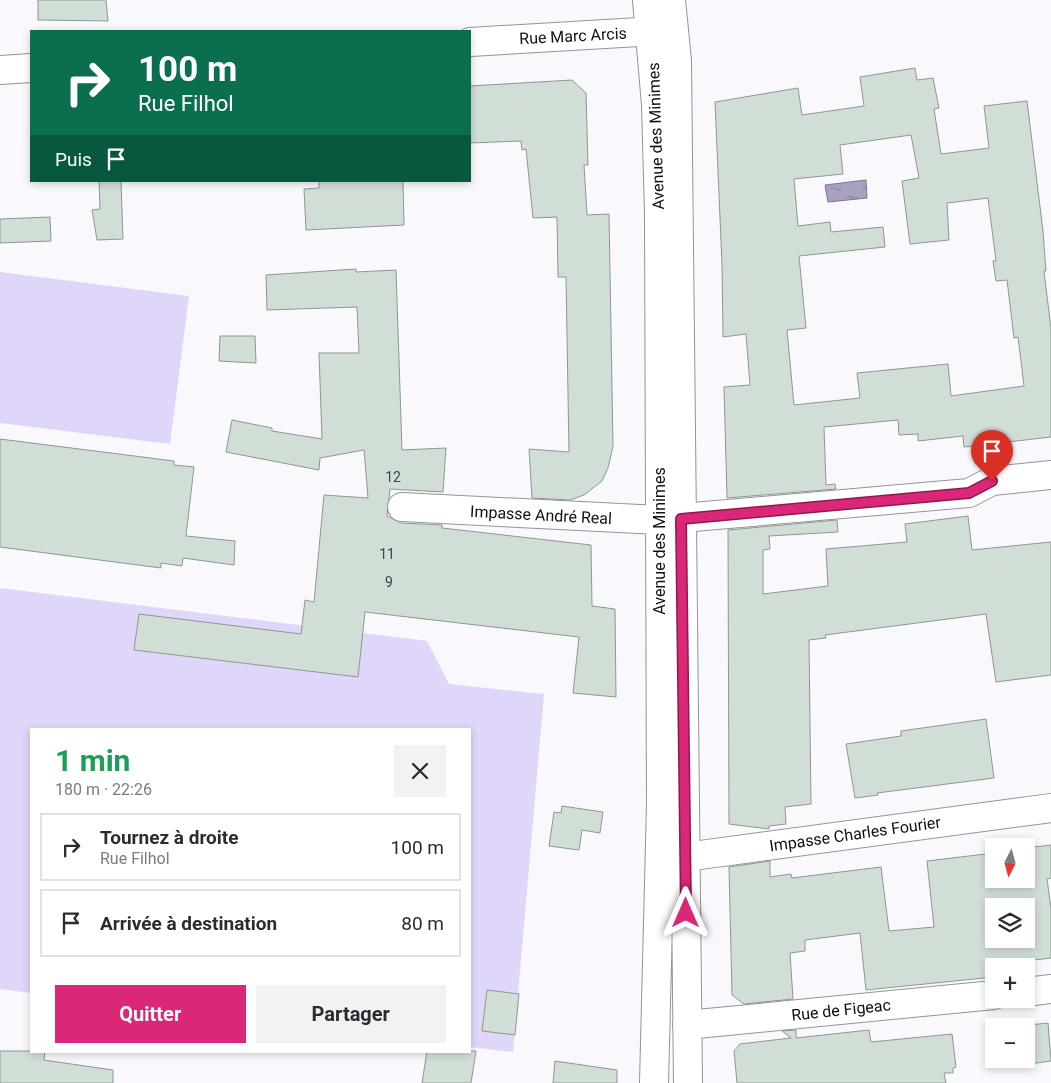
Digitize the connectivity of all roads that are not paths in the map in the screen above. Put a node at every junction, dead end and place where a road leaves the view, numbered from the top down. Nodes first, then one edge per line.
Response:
1 (647, 0) edge
2 (672, 0) edge
3 (663, 31) junction
4 (471, 42) edge
5 (30, 68) edge
6 (0, 70) edge
7 (1051, 475) edge
8 (402, 507) dead end
9 (670, 520) junction
10 (1051, 808) edge
11 (686, 856) junction
12 (659, 860) junction
13 (1051, 989) edge
14 (1035, 991) edge
15 (985, 996) edge
16 (687, 1025) junction
17 (654, 1083) edge
18 (688, 1083) edge

1 - 3 main road, Avenue des Minimes
2 - 3 main road, Avenue des Minimes
3 - 4 main road, Rue Marc Arcis
3 - 9 main road, Avenue des Minimes
5 - 6 main road
7 - 9 main road, Impasse André Real
8 - 9 main road, Impasse André Real
9 - 11 main road, Avenue des Minimes
9 - 12 main road, Avenue des Minimes
10 - 11 main road, Impasse Charles Fourier
11 - 12 main road, Impasse Charles Fourier
11 - 16 main road, Avenue des Minimes
12 - 17 main road, Avenue des Minimes
13 - 14 main road
15 - 16 main road, Rue de Figeac
16 - 18 main road, Avenue des Minimes

